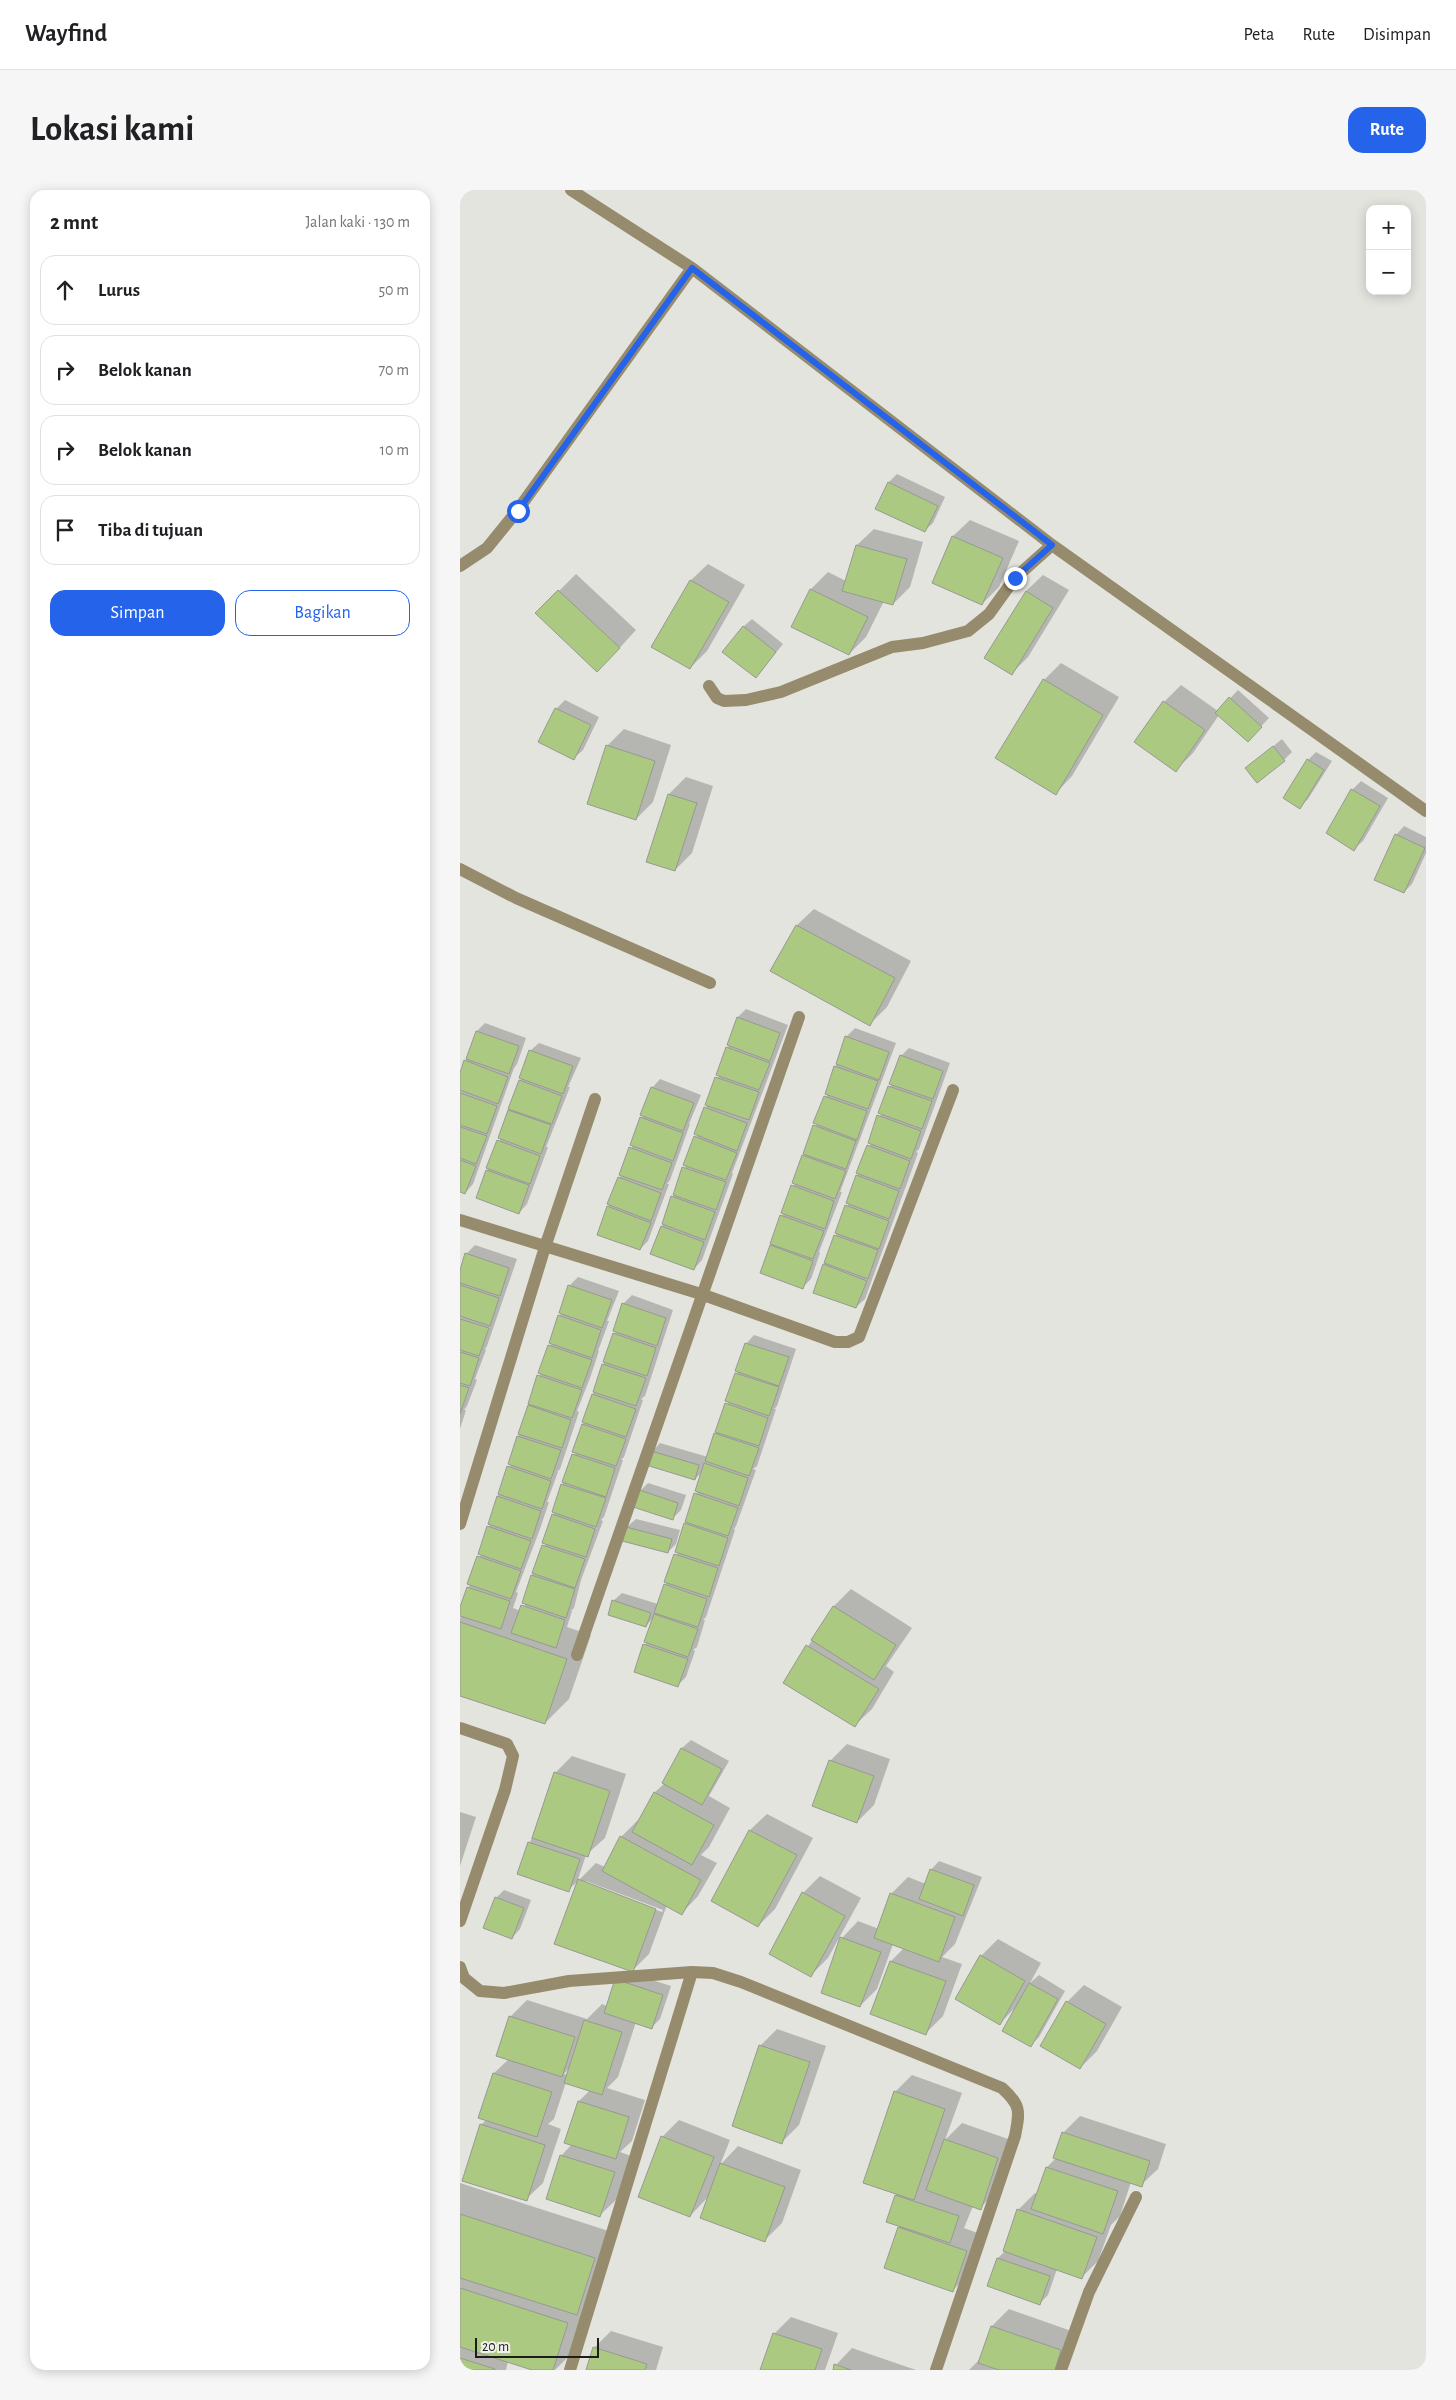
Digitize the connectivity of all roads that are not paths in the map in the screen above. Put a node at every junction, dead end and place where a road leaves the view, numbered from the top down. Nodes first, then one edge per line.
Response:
1 (571, 190) edge
2 (692, 268) junction
3 (1052, 545) junction
4 (460, 566) edge
5 (709, 686) dead end
6 (1426, 811) edge
7 (460, 869) edge
8 (710, 983) dead end
9 (799, 1017) dead end
10 (953, 1090) dead end
11 (595, 1099) dead end
12 (460, 1220) edge
13 (545, 1247) junction
14 (701, 1294) junction
15 (460, 1524) edge
16 (577, 1655) dead end
17 (460, 1728) edge
18 (460, 1921) edge
19 (460, 1967) edge
20 (692, 1972) junction
21 (1136, 2197) dead end
22 (570, 2370) edge
23 (936, 2370) edge
24 (1061, 2370) edge

1 - 2 street
2 - 3 street
2 - 4 street
3 - 5 street
3 - 6 street
7 - 8 street
9 - 14 street
10 - 14 street
11 - 13 street
12 - 13 street
13 - 14 street
13 - 15 street
14 - 16 street
17 - 18 street
19 - 20 street
20 - 22 street
20 - 23 street
21 - 24 street

